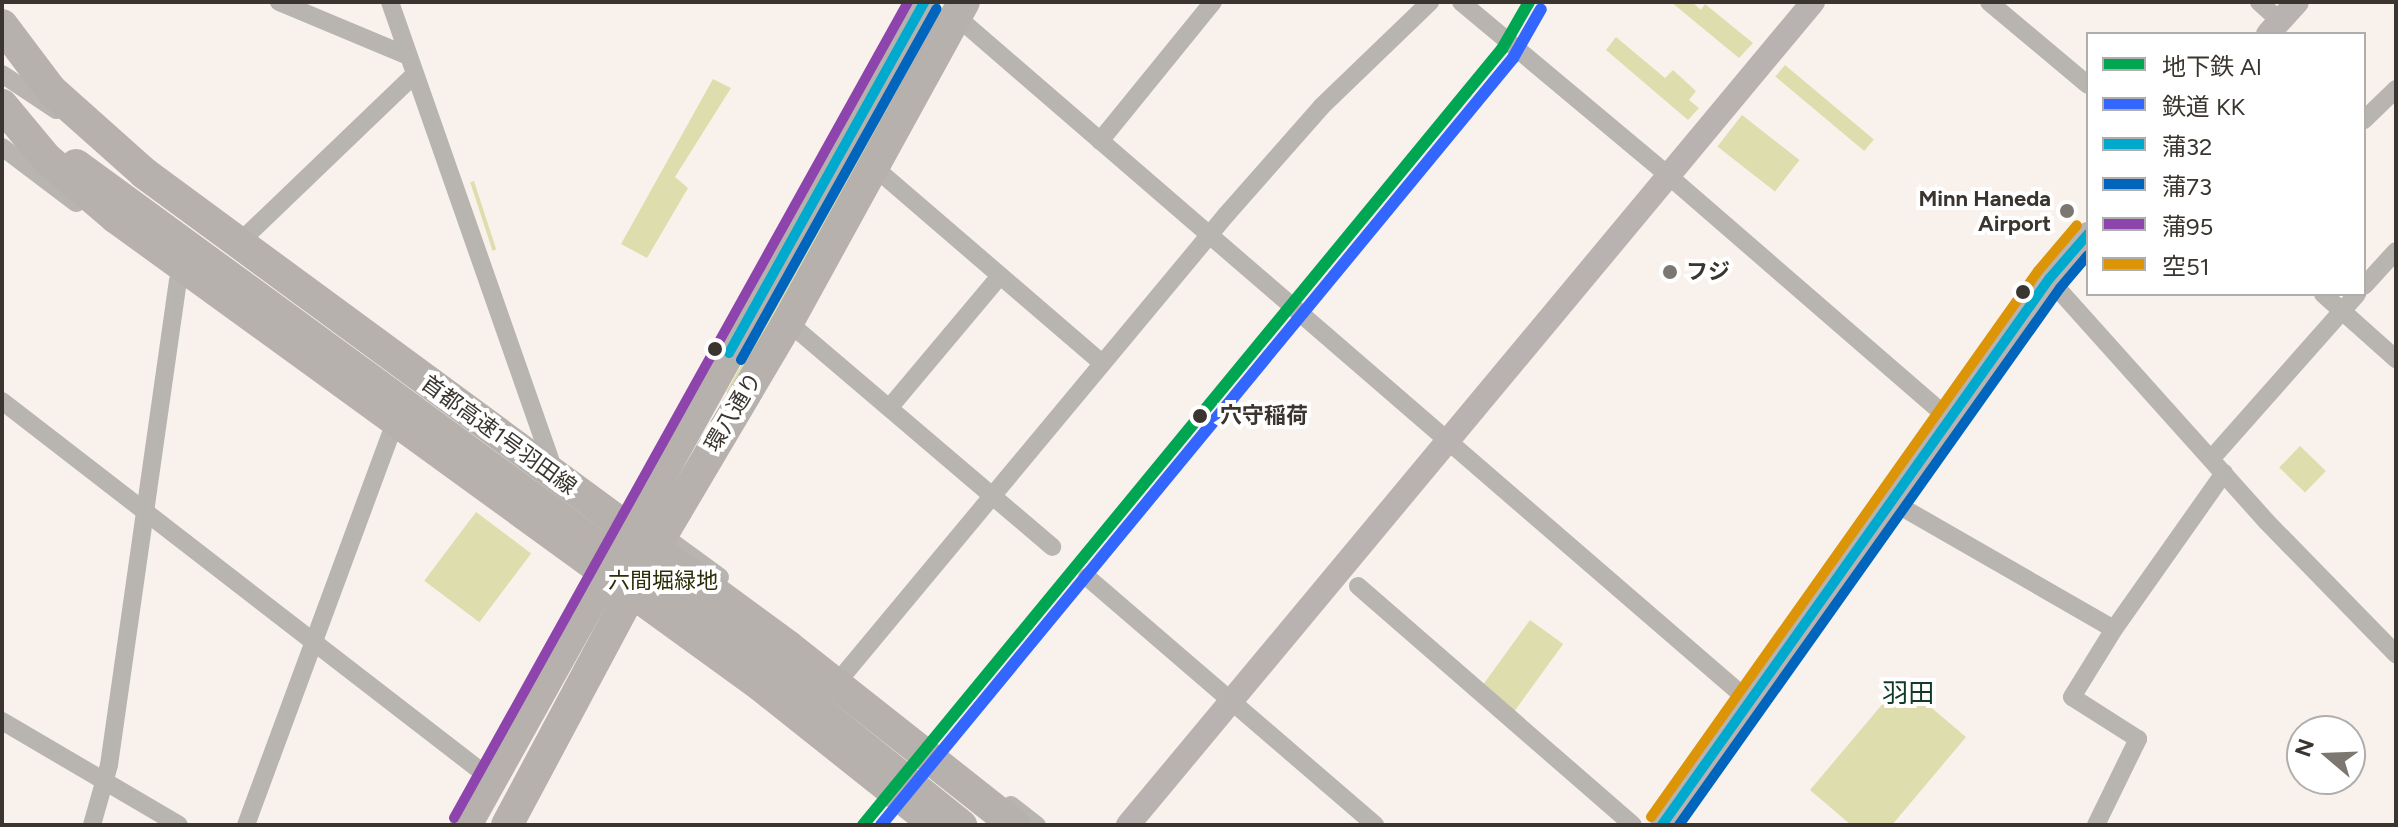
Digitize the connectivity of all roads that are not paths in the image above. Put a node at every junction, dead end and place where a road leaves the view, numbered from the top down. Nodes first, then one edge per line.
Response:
1 (279, 2) edge
2 (390, 2) edge
3 (924, 2) edge
4 (1213, 2) edge
5 (1430, 2) edge
6 (1461, 2) edge
7 (1813, 2) edge
8 (1989, 2) edge
9 (2259, 2) edge
10 (2297, 2) edge
11 (960, 9) edge
12 (2, 25) edge
13 (2274, 27) edge
14 (2, 36) edge
15 (408, 56) junction
16 (2, 74) edge
17 (415, 74) junction
18 (2086, 83) edge
19 (2, 86) edge
20 (2396, 89) edge
21 (2, 105) edge
22 (2366, 118) edge
23 (1100, 141) junction
24 (2, 147) edge
25 (874, 167) junction
26 (1670, 177) junction
27 (1210, 234) junction
28 (2086, 236) edge
29 (243, 239) junction
30 (203, 248) junction
31 (2396, 251) edge
32 (1000, 276) junction
33 (2049, 279) junction
34 (178, 280) junction
35 (2366, 284) edge
36 (2325, 296) edge
37 (2355, 296) edge
38 (2342, 310) junction
39 (788, 322) junction
40 (2396, 359) edge
41 (1102, 363) junction
42 (2, 401) edge
43 (890, 407) junction
44 (1949, 419) junction
45 (390, 435) junction
46 (1448, 440) junction
47 (2212, 458) junction
48 (550, 460) junction
49 (2224, 473) junction
50 (993, 496) junction
51 (1891, 501) junction
52 (145, 513) junction
53 (650, 526) junction
54 (1052, 547) dead end
55 (612, 562) junction
56 (1087, 577) dead end
57 (639, 581) junction
58 (1358, 586) dead end
59 (2114, 629) junction
60 (311, 643) junction
61 (2396, 654) edge
62 (774, 665) junction
63 (845, 673) junction
64 (1229, 701) junction
65 (1749, 701) junction
66 (2, 721) edge
67 (863, 774) dead end
68 (491, 779) junction
69 (107, 782) junction
70 (901, 810) dead end
71 (92, 825) edge
72 (179, 825) edge
73 (246, 825) edge
74 (466, 825) edge
75 (507, 825) edge
76 (919, 825) edge
77 (936, 825) edge
78 (961, 825) edge
79 (988, 825) edge
80 (1014, 825) edge
81 (1037, 825) edge
82 (1128, 825) edge
83 (1375, 825) edge
84 (1633, 825) edge
85 (1662, 825) edge
86 (2096, 825) edge

1 - 15 street
2 - 15 street
3 - 53 highway, 環八通り
4 - 23 street
5 - 27 street
6 - 26 street
7 - 26 street
8 - 18 street
9 - 13 street
10 - 13 street
11 - 23 street
11 - 25 highway, 環八通り
12 - 80 highway, 首都高速1号羽田線, bridge
14 - 30 highway
15 - 17 street
16 - 29 street
17 - 29 street
17 - 48 street
19 - 30 highway
20 - 22 street
21 - 77 highway, bridge
23 - 27 street
24 - 34 street
25 - 32 street
25 - 39 highway, 環八通り
26 - 44 street
26 - 46 street
27 - 41 street
27 - 46 street
28 - 33 street
29 - 48 street
30 - 55 highway
31 - 35 street
32 - 41 street
32 - 43 street
33 - 44 street
33 - 47 street
34 - 45 street
34 - 52 street
36 - 38 street
37 - 38 street
38 - 40 street
38 - 47 street
39 - 43 street
39 - 53 highway, 環八通り
41 - 50 street
42 - 52 street
43 - 50 street
44 - 51 street
45 - 55 street
45 - 60 street
46 - 64 street
46 - 65 street
47 - 49 street
48 - 53 street
49 - 59 street
49 - 61 street
50 - 54 street
50 - 63 street
51 - 59 street
51 - 65 street
52 - 60 street
52 - 69 street
53 - 55 highway, 環八通り
53 - 57 highway, 環八通り
53 - 63 street
55 - 57 highway
55 - 68 highway, 環八通り
56 - 64 street
57 - 62 highway
57 - 67 street
57 - 75 highway, 環八通り
58 - 84 street
59 - 86 street
60 - 68 street
60 - 73 street
62 - 78 highway
62 - 79 highway
63 - 81 street
64 - 82 street
64 - 83 street
65 - 85 street
66 - 69 street
68 - 74 highway, 環八通り
69 - 71 street
69 - 72 street
70 - 76 street

